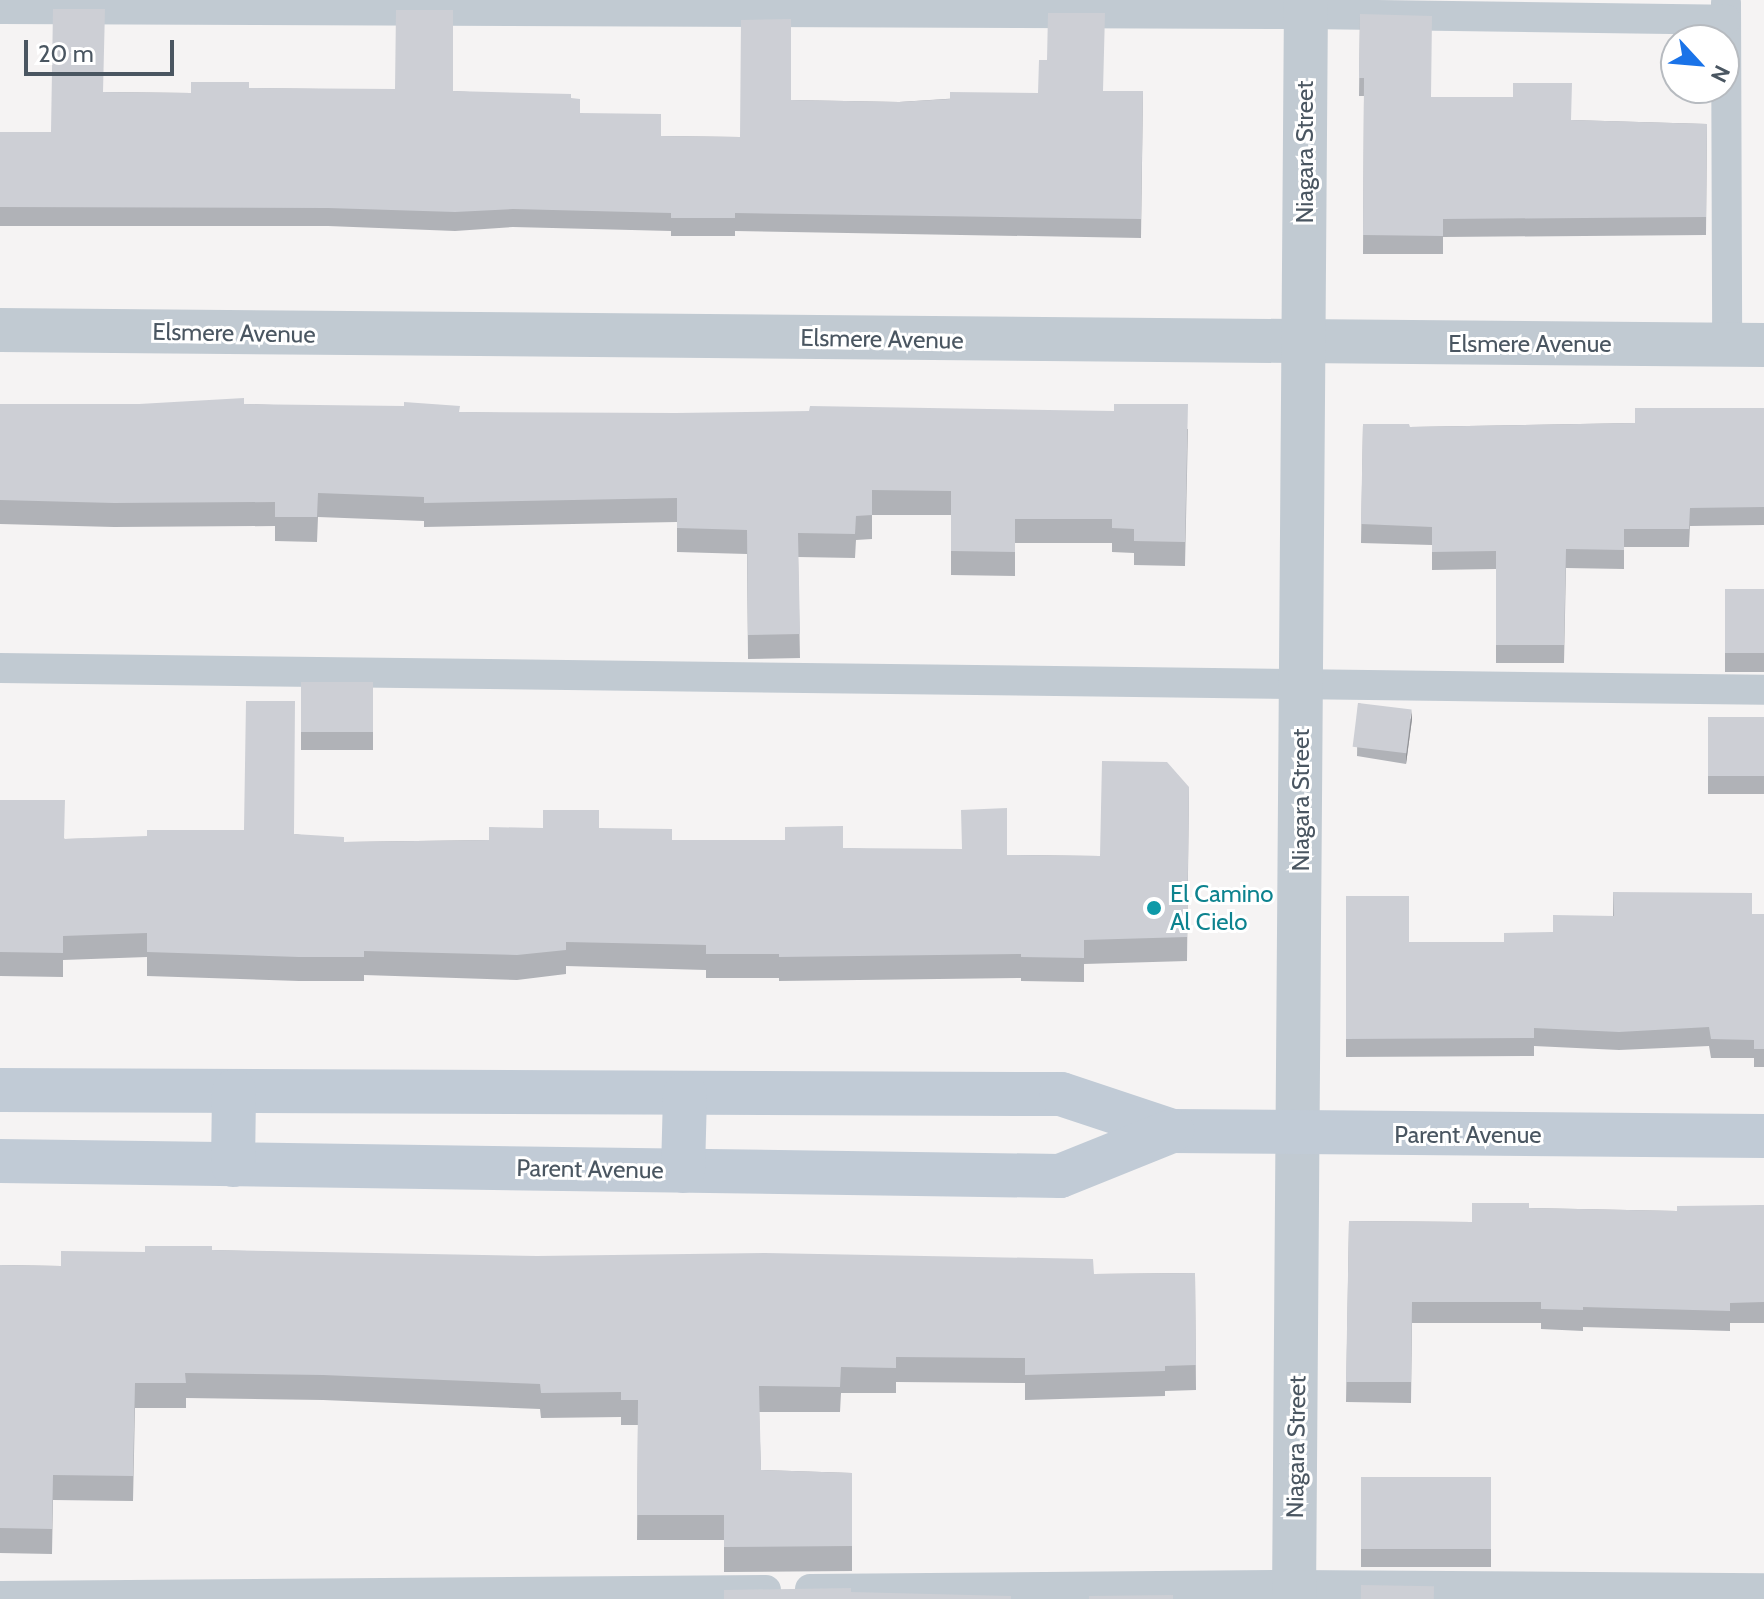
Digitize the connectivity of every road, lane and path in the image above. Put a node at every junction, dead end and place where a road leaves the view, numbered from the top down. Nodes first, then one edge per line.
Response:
1 (1306, 7) edge
2 (0, 9) edge
3 (1726, 10) edge
4 (0, 330) edge
5 (1303, 343) junction
6 (1746, 345) edge
7 (0, 668) edge
8 (1301, 684) junction
9 (1764, 690) edge
10 (0, 1090) edge
11 (234, 1091) junction
12 (685, 1094) junction
13 (1172, 1131) junction
14 (1299, 1134) junction
15 (1764, 1136) edge
16 (0, 1161) edge
17 (233, 1165) junction
18 (683, 1171) junction
19 (1764, 1588) edge
20 (1294, 1592) edge
21 (0, 1596) edge

1 - 2 lane
1 - 3 lane
1 - 5 street, Niagara Street
3 - 6 lane
4 - 5 street, Elsmere Avenue
5 - 6 street, Elsmere Avenue
5 - 8 street, Niagara Street
7 - 8 lane
8 - 9 lane
8 - 14 street, Niagara Street
10 - 11 street, Parent Avenue
11 - 12 street, Parent Avenue
11 - 17 street
12 - 13 street, Parent Avenue
12 - 18 street
13 - 14 street, Parent Avenue
13 - 18 street, Parent Avenue
14 - 15 street, Parent Avenue
14 - 20 street, Niagara Street
16 - 17 street, Parent Avenue
17 - 18 street, Parent Avenue
19 - 20 lane
20 - 21 lane

